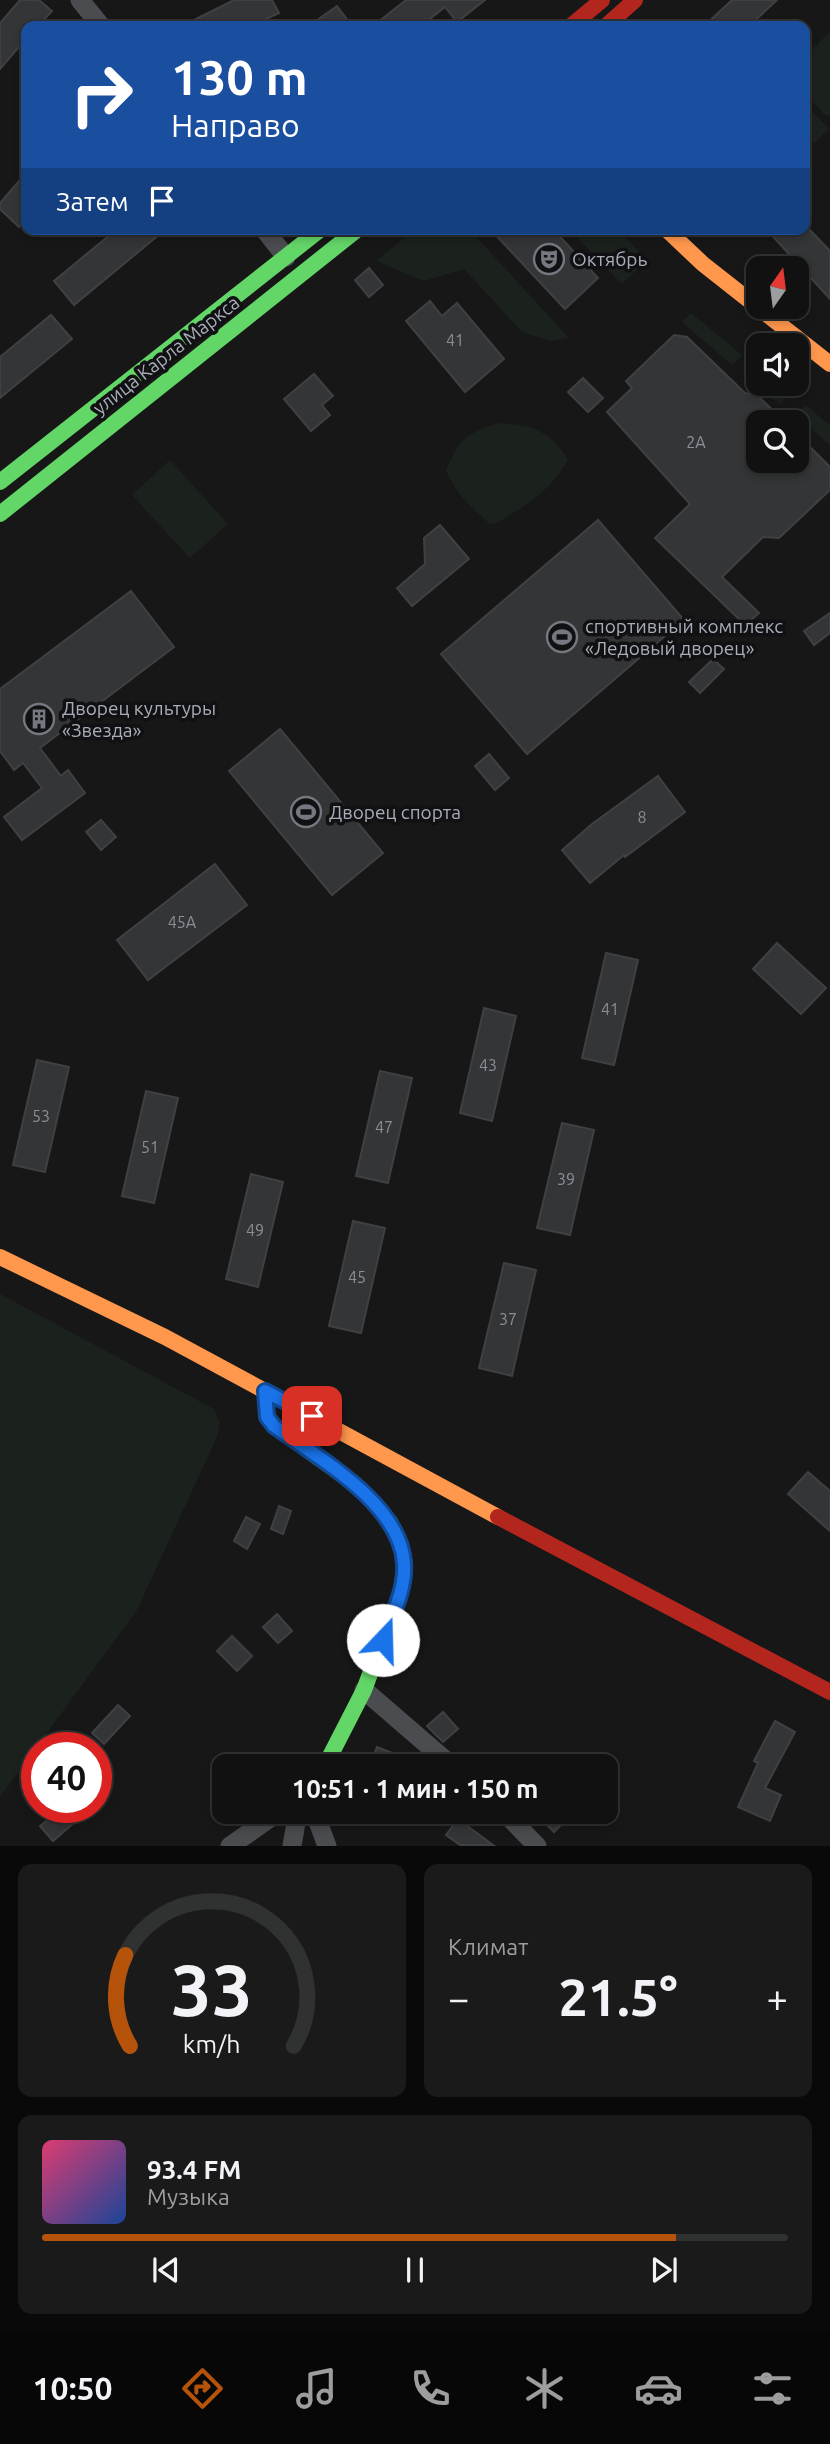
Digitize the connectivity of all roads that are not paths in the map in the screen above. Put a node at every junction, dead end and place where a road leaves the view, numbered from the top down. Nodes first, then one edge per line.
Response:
1 (80, 0) edge
2 (602, 0) edge
3 (635, 0) edge
4 (97, 21) edge
5 (577, 21) edge
6 (612, 21) edge
7 (269, 235) edge
8 (314, 235) edge
9 (350, 235) edge
10 (672, 235) edge
11 (286, 257) junction
12 (830, 364) edge
13 (0, 482) edge
14 (0, 514) edge
15 (0, 1257) edge
16 (265, 1391) junction
17 (364, 1690) junction
18 (830, 1692) edge
19 (331, 1754) edge
20 (438, 1754) edge
21 (261, 1824) edge
22 (296, 1824) edge
23 (319, 1824) edge
24 (516, 1824) edge
25 (230, 1846) edge
26 (292, 1846) edge
27 (327, 1846) edge
28 (537, 1846) edge

1 - 4 street
2 - 5 main road
3 - 6 main road
7 - 11 street
8 - 11 main road, улица Карла Маркса
9 - 14 main road, улица Карла Маркса
10 - 12 main road
11 - 13 main road, улица Карла Маркса
15 - 16 main road
16 - 17 main road
16 - 18 main road
17 - 19 main road
17 - 20 street
21 - 25 street
22 - 26 street
23 - 27 street
24 - 28 street

